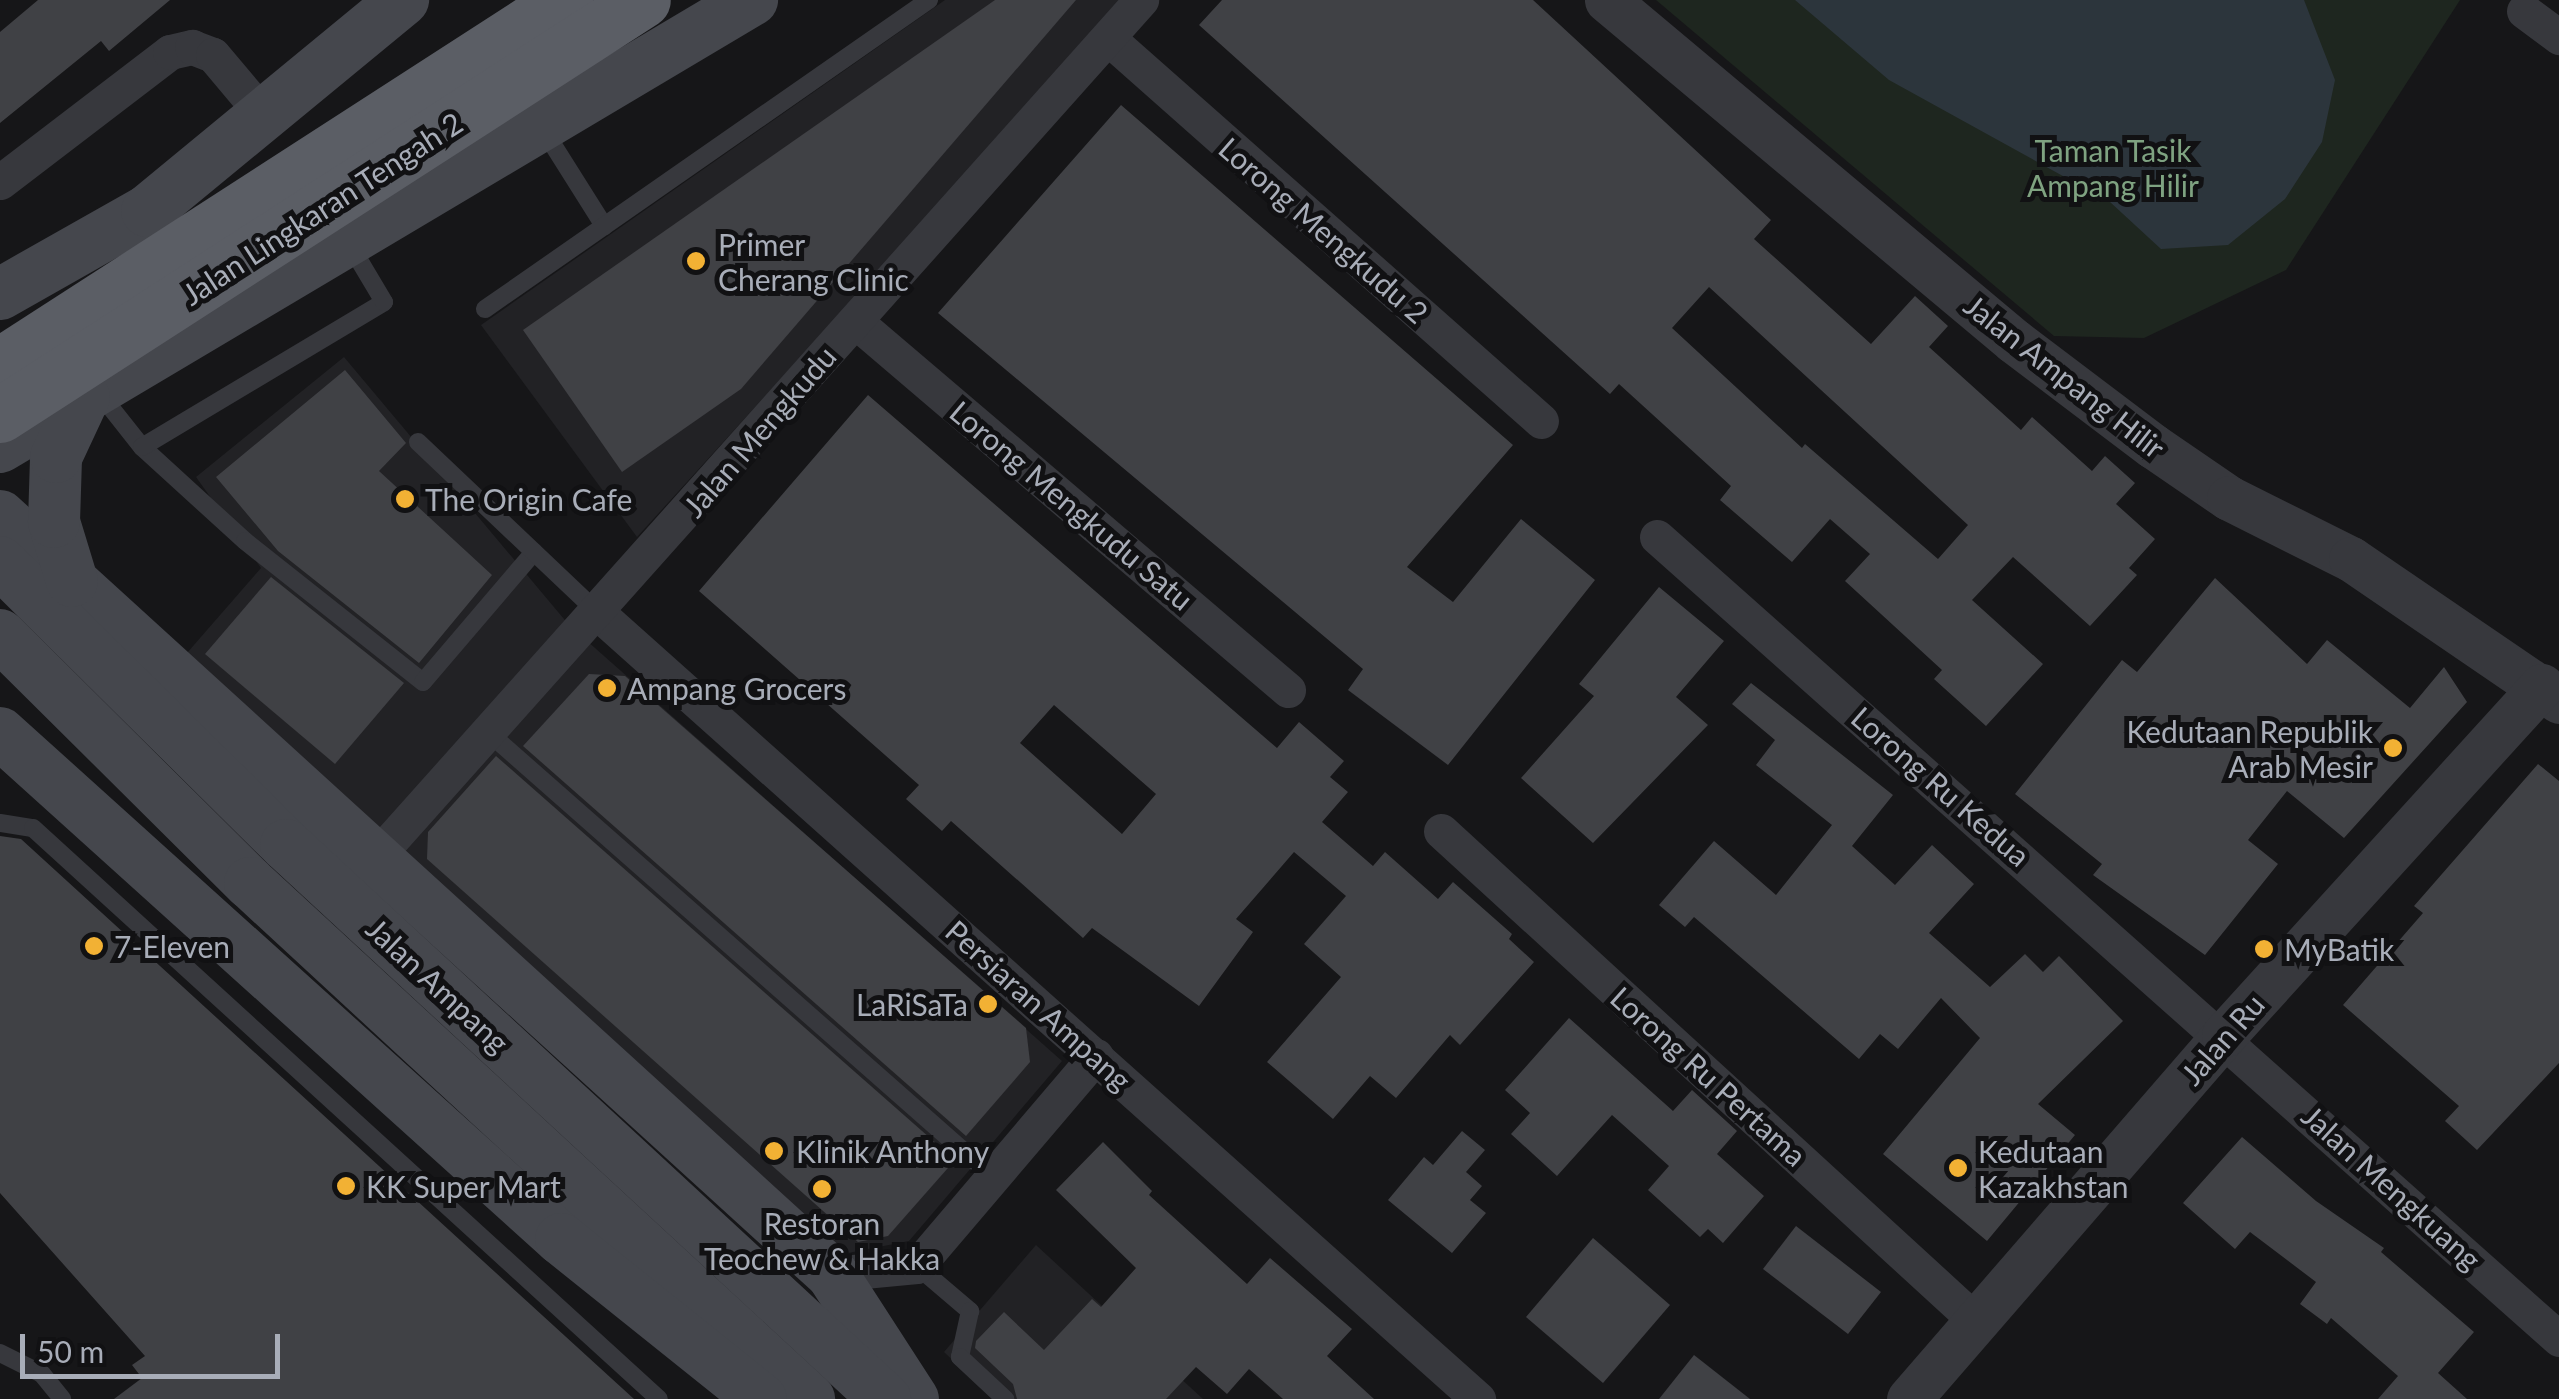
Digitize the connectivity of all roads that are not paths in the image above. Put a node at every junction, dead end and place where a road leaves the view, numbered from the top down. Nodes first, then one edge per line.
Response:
1 (403, 0) edge
2 (565, 0) edge
3 (643, 0) edge
4 (752, 0) edge
5 (929, 0) edge
6 (1141, 0) edge
7 (1607, 0) edge
8 (2524, 12) dead end
9 (2559, 37) edge
10 (1108, 38) junction
11 (261, 112) junction
12 (540, 126) junction
13 (0, 182) edge
14 (604, 226) junction
15 (348, 240) junction
16 (0, 294) edge
17 (485, 309) dead end
18 (855, 320) junction
19 (0, 365) edge
20 (46, 406) edge
21 (1541, 421) dead end
22 (418, 442) dead end
23 (0, 447) edge
24 (142, 447) junction
25 (1657, 537) dead end
26 (7, 540) edge
27 (534, 552) junction
28 (72, 582) junction
29 (599, 614) junction
30 (0, 635) edge
31 (1288, 690) dead end
32 (2550, 694) edge
33 (0, 733) edge
34 (489, 734) junction
35 (0, 750) edge
36 (46, 776) junction
37 (0, 823) edge
38 (1441, 831) dead end
39 (374, 859) junction
40 (2224, 1035) junction
41 (1096, 1056) junction
42 (994, 1177) junction
43 (917, 1266) junction
44 (832, 1274) junction
45 (1978, 1322) junction
46 (2559, 1339) edge
47 (0, 1353) edge
48 (62, 1399) edge
49 (659, 1399) edge
50 (762, 1399) edge
51 (810, 1399) edge
52 (885, 1399) edge
53 (913, 1399) edge
54 (1005, 1399) edge
55 (1478, 1399) edge
56 (1909, 1399) edge

1 - 11 main road
2 - 19 highway, Jalan Lingkaran Tengah 2
3 - 20 highway, Jalan Lingkaran Tengah 2, bridge
4 - 12 main road
5 - 14 lane
6 - 10 street, Jalan Mengkudu
7 - 32 street, Jalan Ampang Hilir
8 - 9 street
10 - 18 street, Jalan Mengkudu
10 - 21 street, Lorong Mengkudu 2
11 - 13 street
11 - 16 main road
12 - 14 lane
12 - 15 main road
14 - 17 lane
15 - 20 main road
15 - 24 lane
18 - 29 street, Jalan Mengkudu
18 - 31 street, Lorong Mengkudu Satu
20 - 23 main road
20 - 24 lane
20 - 28 main road
22 - 27 lane
24 - 27 lane
25 - 40 street, Lorong Ru Kedua
26 - 28 main road
26 - 52 main road, Jalan Ampang
27 - 29 lane
28 - 39 main road
29 - 34 street, Jalan Mengkudu
29 - 41 street, Persiaran Ampang
30 - 51 main road, Jalan Ampang
32 - 40 street, Jalan Ru
33 - 36 main road
34 - 39 street, Jalan Mengkudu
34 - 42 lane
35 - 36 main road
36 - 50 main road
37 - 49 lane
38 - 45 street, Lorong Ru Pertama
39 - 44 main road
40 - 45 street, Jalan Ru
40 - 46 street, Jalan Mengkuang
41 - 42 street
41 - 55 street, Persiaran Ampang
42 - 43 street
43 - 44 street
43 - 54 lane
44 - 53 main road
45 - 56 street, Jalan Ru
47 - 48 lane

